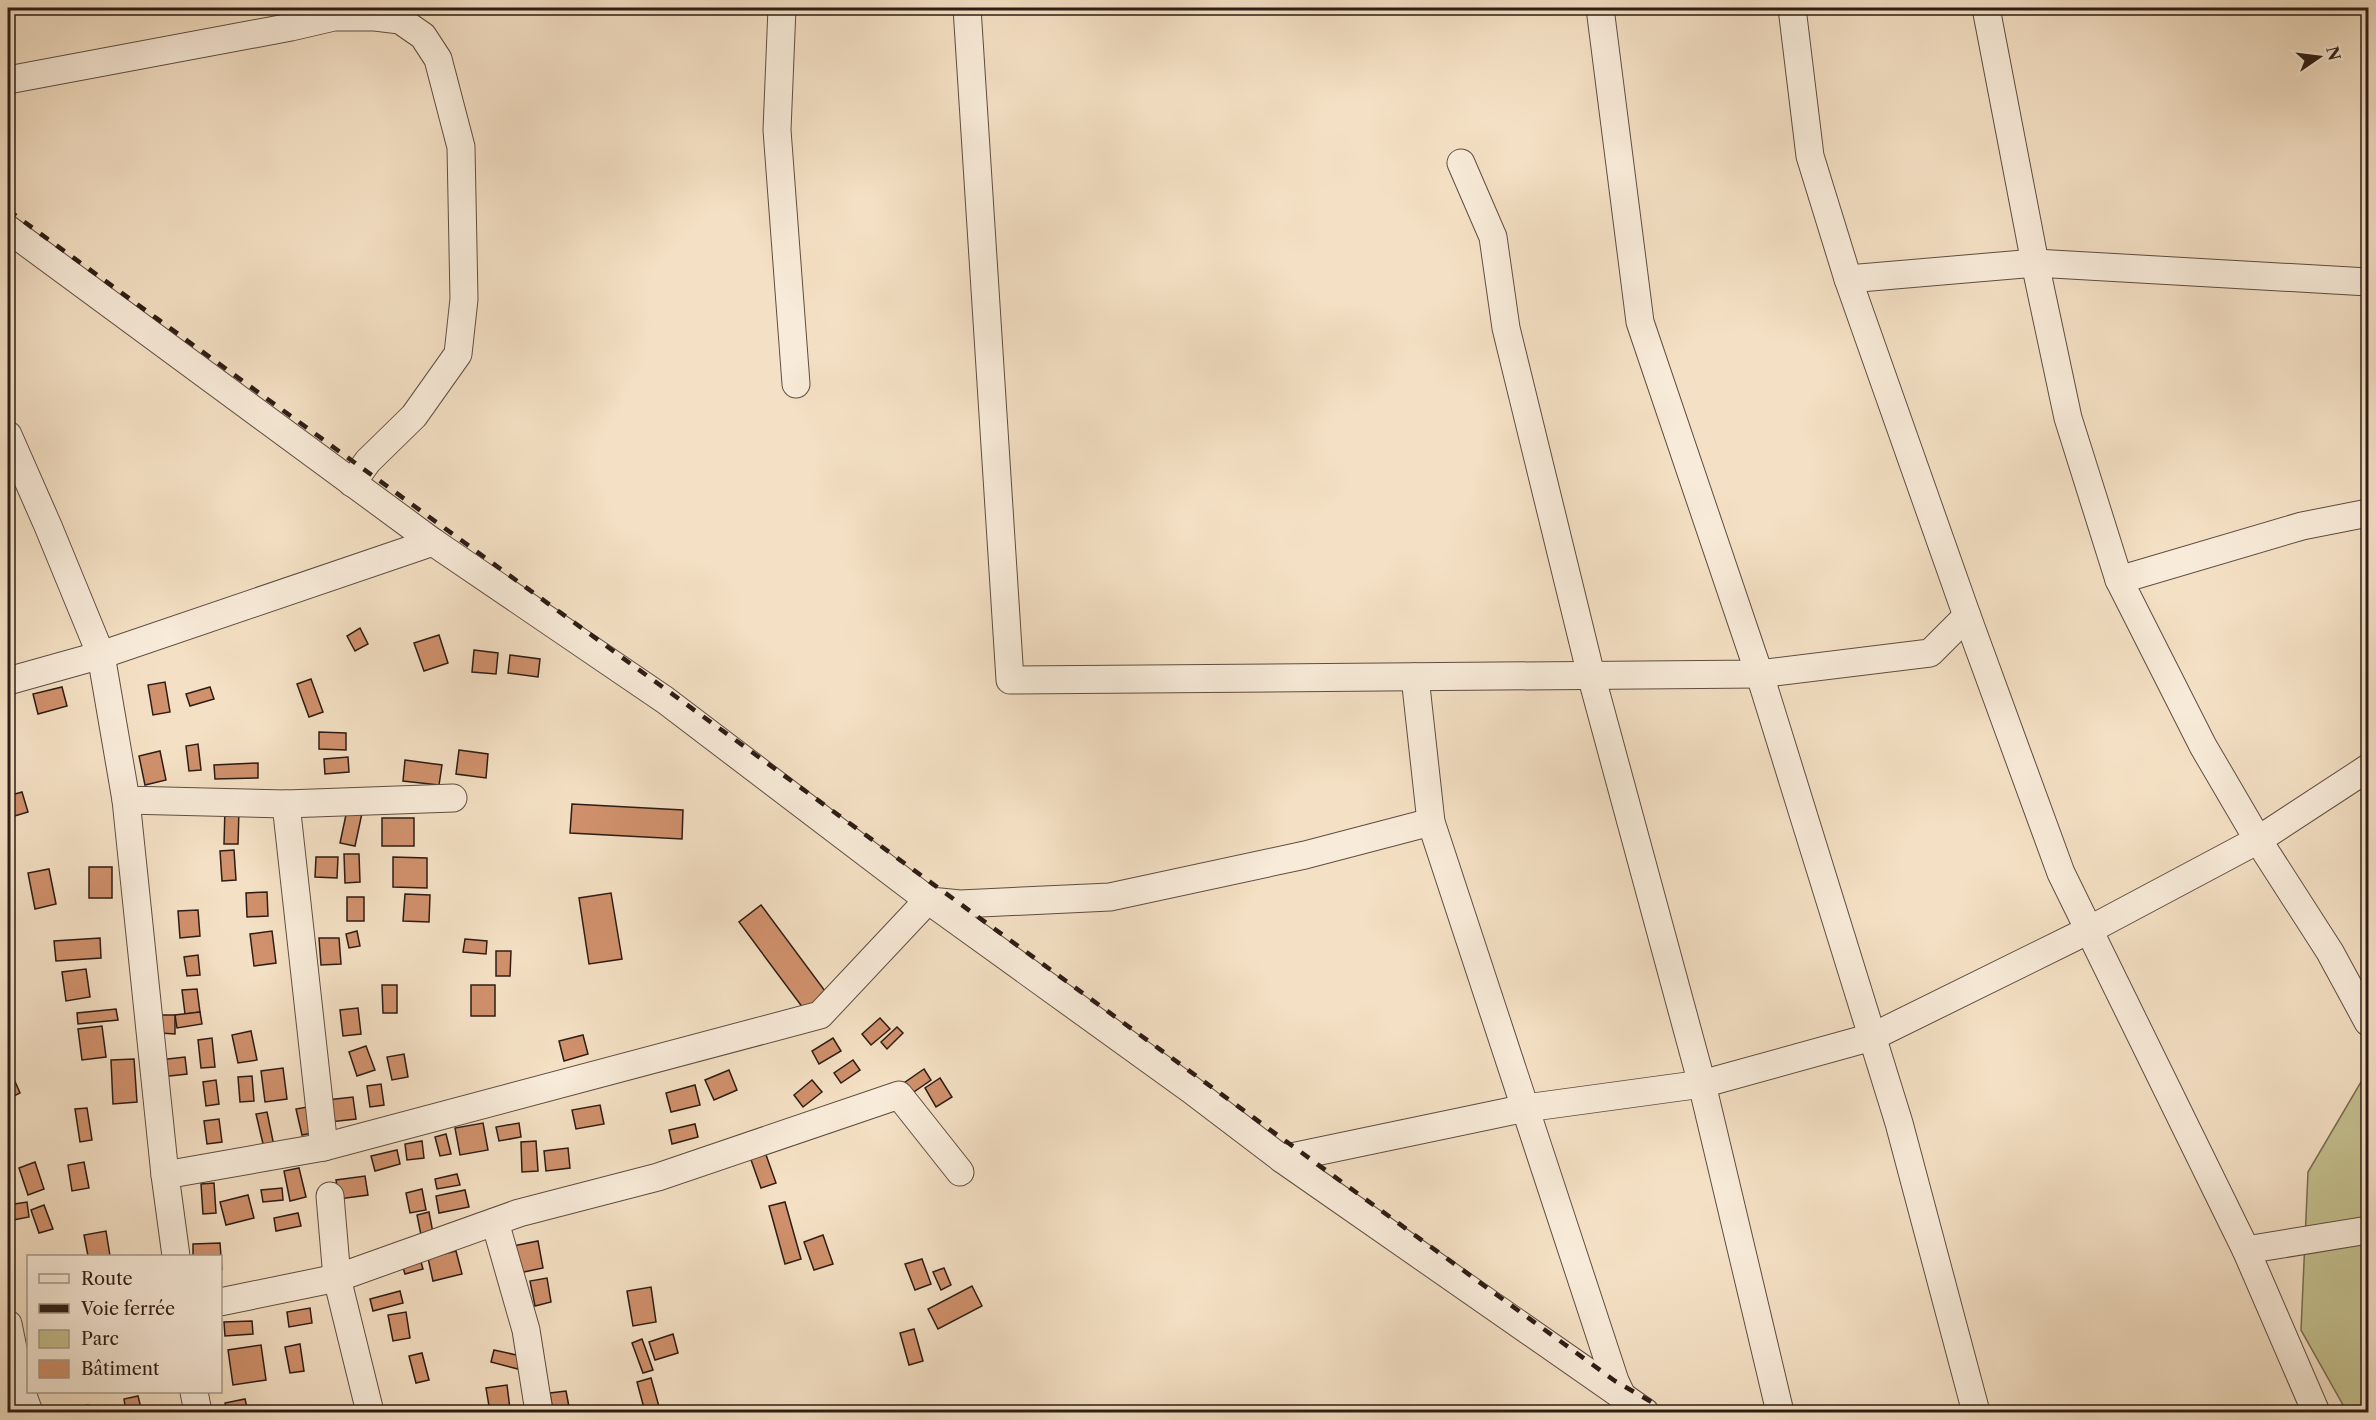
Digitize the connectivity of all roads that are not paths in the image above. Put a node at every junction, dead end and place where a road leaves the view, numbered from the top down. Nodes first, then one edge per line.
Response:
1 (782, 8) edge
2 (967, 8) edge
3 (1600, 8) edge
4 (1792, 8) edge
5 (1986, 8) edge
6 (8, 80) edge
7 (1461, 163) dead end
8 (8, 229) edge
9 (2035, 263) junction
10 (1848, 279) junction
11 (2368, 282) edge
12 (796, 384) dead end
13 (8, 435) edge
14 (352, 483) junction
15 (2368, 513) edge
16 (433, 542) junction
17 (2119, 580) junction
18 (1967, 616) junction
19 (101, 655) junction
20 (1759, 674) junction
21 (1591, 675) junction
22 (1415, 676) junction
23 (8, 681) edge
24 (2368, 768) edge
25 (453, 798) dead end
26 (126, 800) junction
27 (286, 804) junction
28 (1431, 822) junction
29 (2258, 840) junction
30 (928, 900) junction
31 (2089, 930) junction
32 (2368, 1022) edge
33 (1872, 1037) junction
34 (1702, 1084) junction
35 (1526, 1108) junction
36 (324, 1146) junction
37 (1282, 1158) junction
38 (960, 1172) dead end
39 (165, 1175) junction
40 (330, 1196) dead end
41 (495, 1222) junction
42 (2368, 1230) edge
43 (2246, 1251) junction
44 (176, 1255) edge
45 (337, 1278) junction
46 (222, 1302) edge
47 (8, 1324) edge
48 (194, 1393) edge
49 (20, 1402) edge
50 (1634, 1406) edge
51 (198, 1413) edge
52 (370, 1413) edge
53 (539, 1413) edge
54 (1780, 1413) edge
55 (1976, 1413) edge
56 (2316, 1413) edge

1 - 12 street
2 - 22 street
3 - 20 street
4 - 10 street
5 - 9 street
6 - 14 street
7 - 21 street
8 - 14 street
9 - 10 street
9 - 11 street
9 - 17 street
10 - 18 street
13 - 19 street
14 - 16 street
15 - 17 street
16 - 19 street
16 - 30 street
17 - 29 street
18 - 20 street
18 - 31 street
19 - 23 street
19 - 26 street
20 - 21 street
20 - 33 street
21 - 22 street
21 - 34 street
22 - 28 street
24 - 29 street
25 - 27 street
26 - 27 street
26 - 39 street
27 - 36 street
28 - 30 street
28 - 35 street
29 - 31 street
29 - 32 street
30 - 36 street
30 - 37 street
31 - 33 street
31 - 43 street
33 - 34 street
33 - 55 street
34 - 35 street
34 - 54 street
35 - 37 street
35 - 50 street
36 - 39 street
37 - 50 street
38 - 41 street
39 - 44 street
40 - 45 street
41 - 45 street
41 - 53 street
42 - 43 street
43 - 56 street
45 - 46 street
45 - 52 street
47 - 49 street
48 - 51 street

